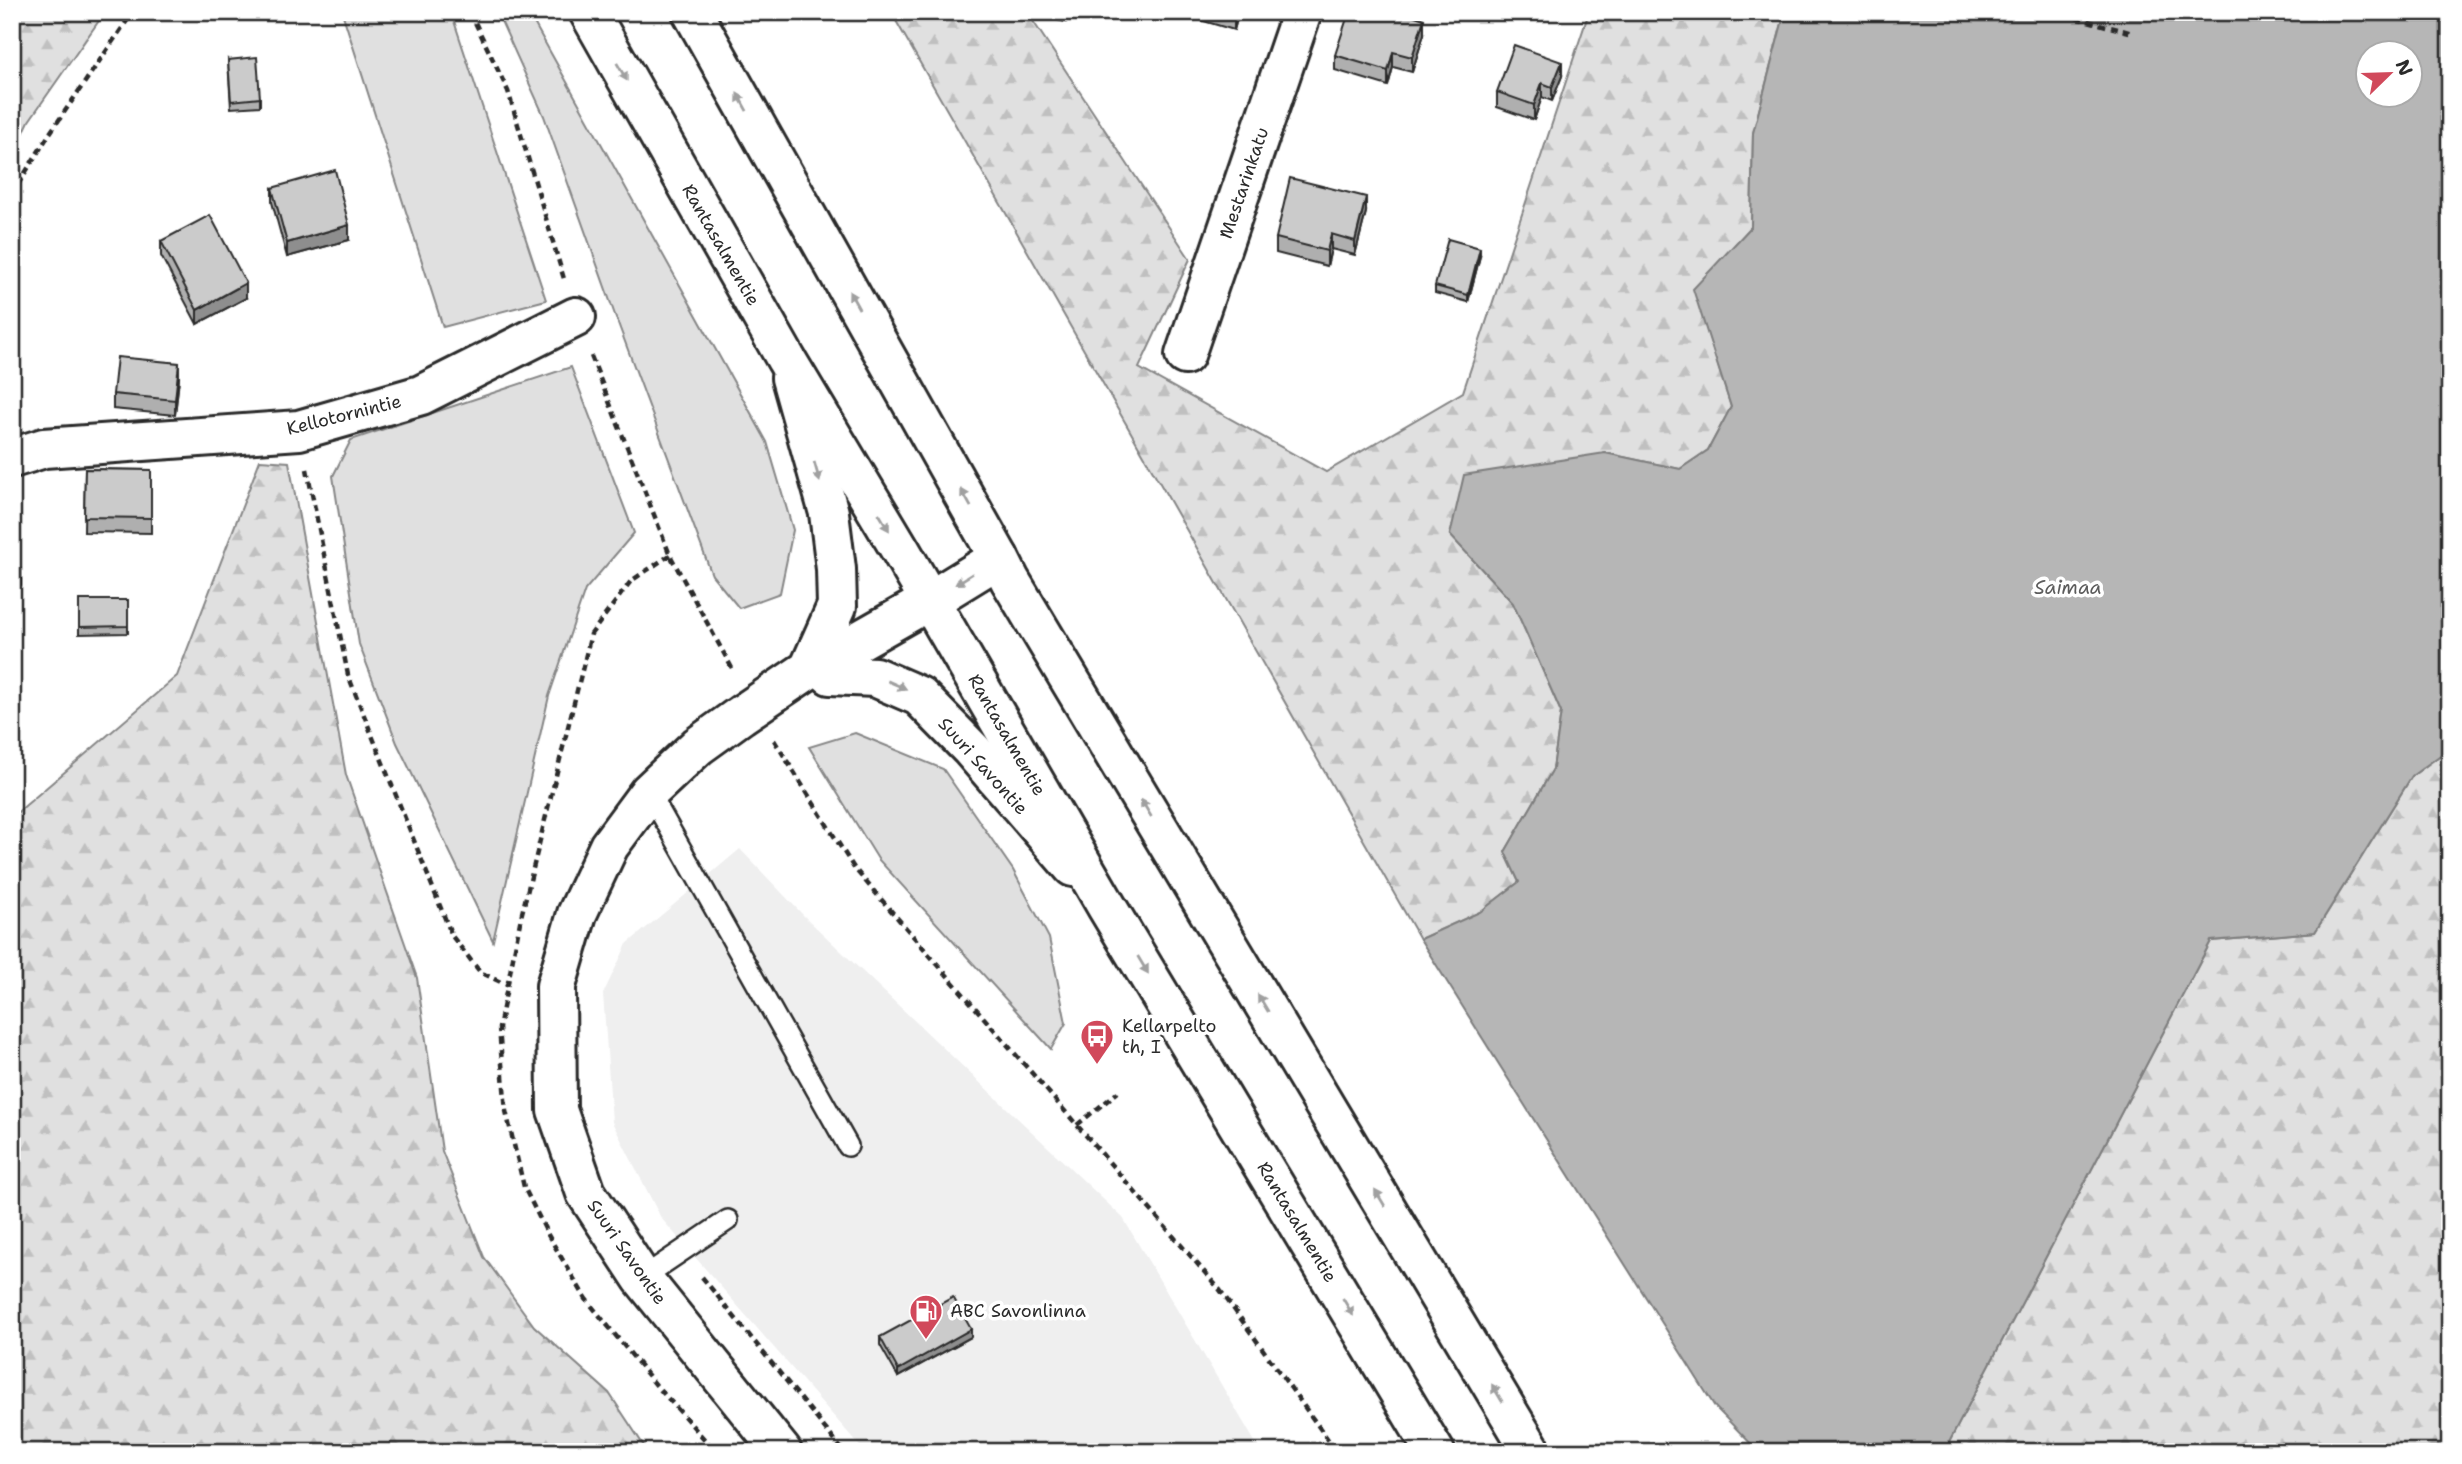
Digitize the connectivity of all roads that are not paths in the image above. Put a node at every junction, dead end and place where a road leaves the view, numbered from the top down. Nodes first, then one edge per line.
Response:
1 (589, 12) edge
2 (692, 12) edge
3 (1302, 12) edge
4 (576, 317) dead end
5 (1185, 355) dead end
6 (786, 359) junction
7 (12, 458) edge
8 (1004, 569) junction
9 (935, 612) junction
10 (820, 672) junction
11 (649, 792) junction
12 (1107, 906) junction
13 (848, 1146) dead end
14 (727, 1220) dead end
15 (642, 1278) junction
16 (782, 1452) edge
17 (1435, 1452) edge
18 (1532, 1452) edge

1 -> 6 main road, Rantasalmentie
8 -> 2 main road
3 - 5 main road, Mestarinkatu
4 - 7 main road, Kellotornintie
6 -> 9 main road, Rantasalmentie
6 -> 10 main road
8 - 9 main road, Suuri Savontie
18 -> 8 main road
9 - 10 main road, Suuri Savontie
9 - 12 main road, Rantasalmentie
10 - 11 main road, Suuri Savontie
10 -> 12 main road, Suuri Savontie
11 - 13 lane
11 - 15 main road, Suuri Savontie
12 -> 17 main road, Rantasalmentie
14 - 15 lane
15 - 16 main road, Suuri Savontie

